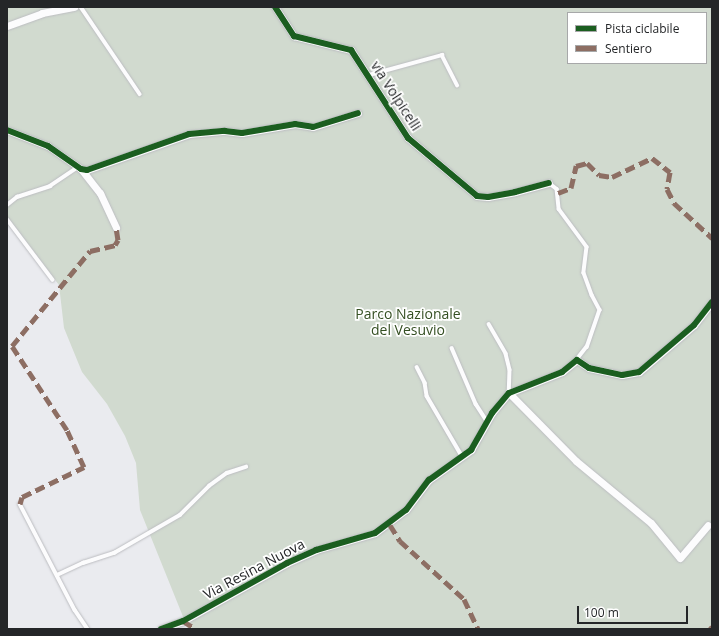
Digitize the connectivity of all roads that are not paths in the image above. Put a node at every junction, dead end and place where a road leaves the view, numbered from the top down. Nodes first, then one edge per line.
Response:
1 (74, 7) edge
2 (81, 7) edge
3 (275, 7) edge
4 (7, 26) edge
5 (369, 75) junction
6 (457, 85) dead end
7 (140, 94) dead end
8 (358, 113) dead end
9 (7, 130) edge
10 (82, 169) junction
11 (549, 183) joint
12 (7, 205) edge
13 (7, 218) edge
14 (116, 227) dead end
15 (54, 280) dead end
16 (712, 302) edge
17 (489, 324) dead end
18 (452, 348) dead end
19 (577, 360) junction
20 (417, 367) dead end
21 (509, 393) junction
22 (488, 422) junction
23 (462, 456) junction
24 (246, 467) dead end
25 (20, 504) dead end
26 (708, 526) dead end
27 (57, 575) junction
28 (88, 629) edge
29 (161, 629) edge

1 - 4 street
2 - 7 lane
3 - 5 street, via Volpicelli
5 - 6 lane
5 - 11 street, via Volpicelli
8 - 10 street
9 - 10 street
10 - 12 lane
10 - 14 street
11 - 19 lane
13 - 15 lane
16 - 19 street
17 - 21 lane
18 - 22 lane
19 - 21 street
20 - 23 lane
21 - 22 street, Via Resina Nuova
21 - 26 street
22 - 23 street, Via Resina Nuova
23 - 29 street, Via Resina Nuova
24 - 27 lane
25 - 27 lane
27 - 28 lane

